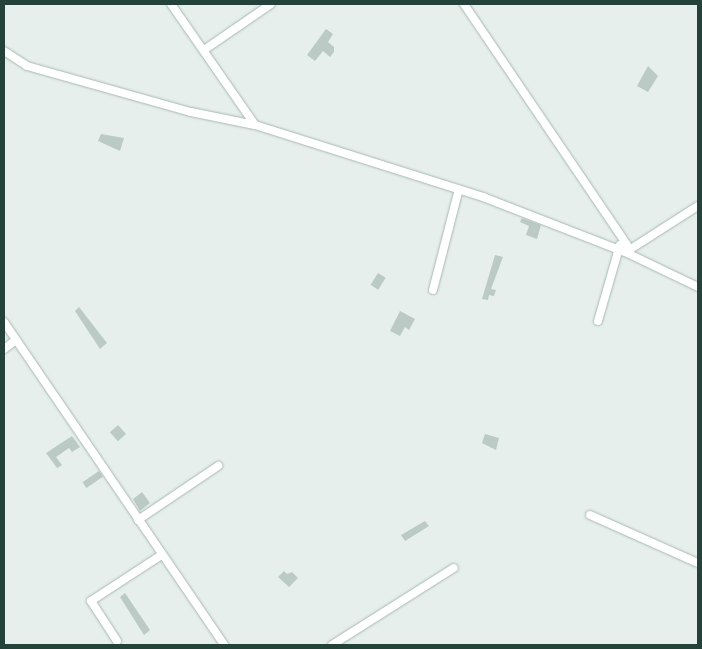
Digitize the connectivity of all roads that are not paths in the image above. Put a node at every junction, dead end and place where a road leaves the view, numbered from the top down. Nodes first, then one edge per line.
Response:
1 (172, 4) edge
2 (272, 4) edge
3 (464, 4) edge
4 (204, 50) junction
5 (4, 51) edge
6 (255, 125) junction
7 (460, 190) junction
8 (698, 206) edge
9 (625, 251) junction
10 (698, 287) edge
11 (433, 290) dead end
12 (598, 321) dead end
13 (4, 322) edge
14 (16, 340) junction
15 (4, 349) edge
16 (218, 466) dead end
17 (590, 515) dead end
18 (138, 520) junction
19 (160, 556) junction
20 (698, 563) edge
21 (454, 568) dead end
22 (117, 640) dead end
23 (224, 645) edge
24 (332, 645) edge

1 - 4 street
2 - 4 street
3 - 9 street
4 - 6 street
5 - 6 street
6 - 7 street
7 - 9 street
7 - 11 street
8 - 9 street
9 - 10 street
9 - 12 street
13 - 14 street
14 - 15 street
14 - 18 street
16 - 18 street
17 - 20 street
18 - 19 street
19 - 22 street
19 - 23 street
21 - 24 street

